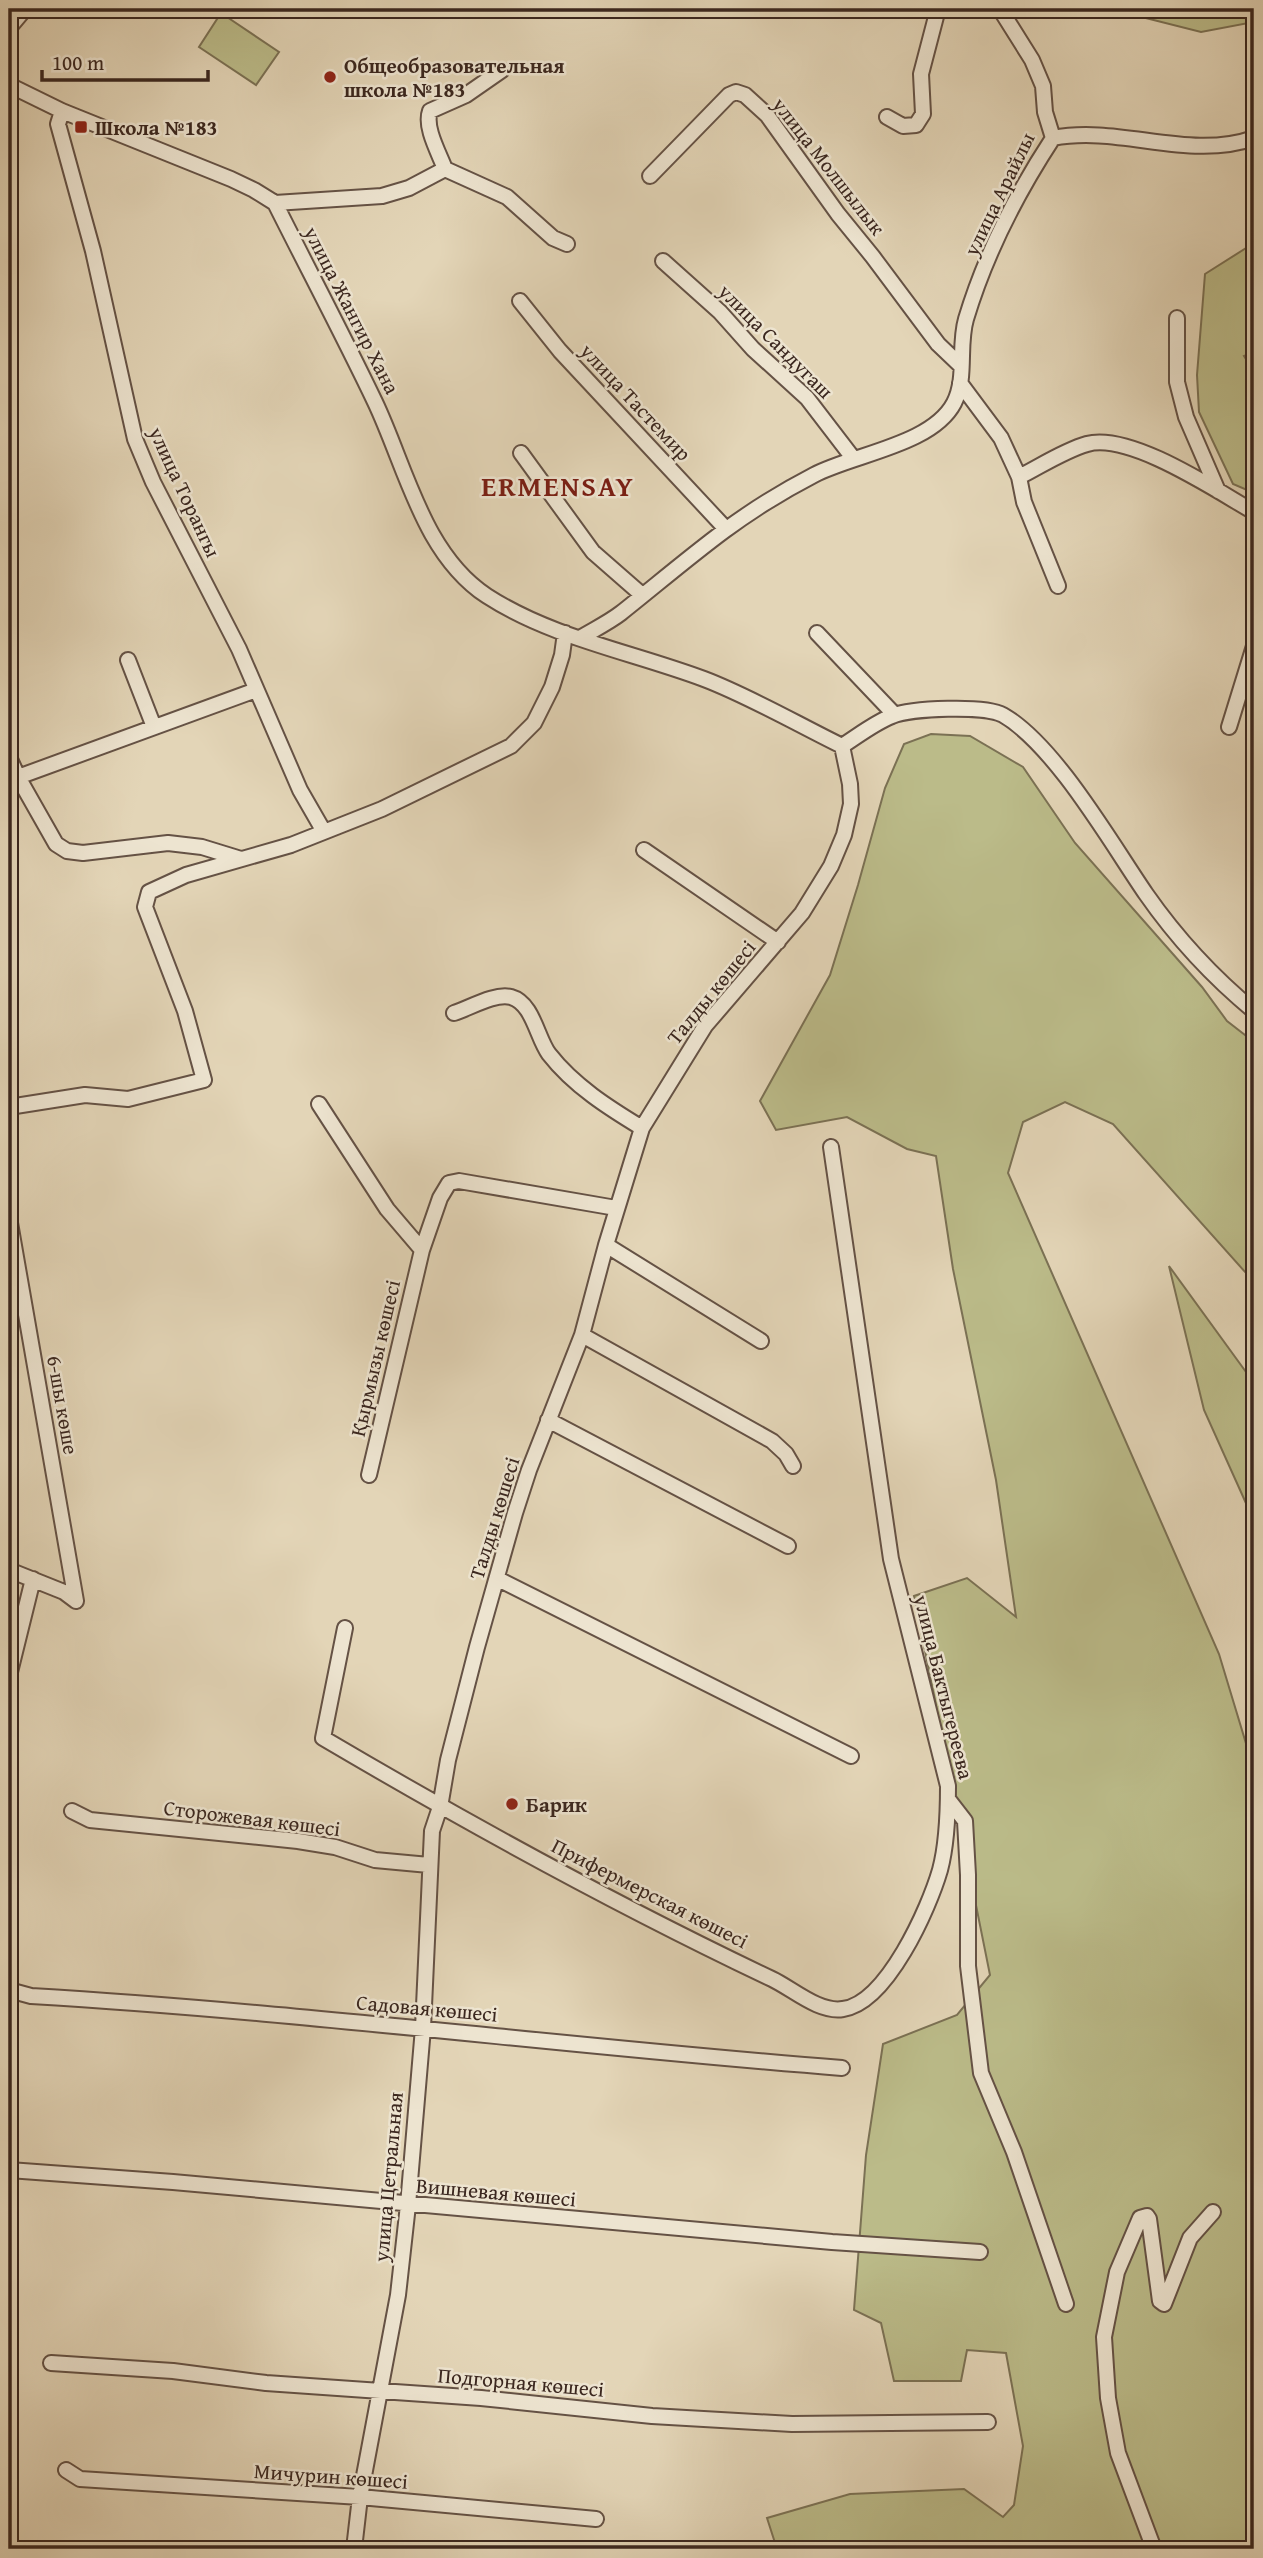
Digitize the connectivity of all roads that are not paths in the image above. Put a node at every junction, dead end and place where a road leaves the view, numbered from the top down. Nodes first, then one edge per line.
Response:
1 (25, 9) edge
2 (938, 9) edge
3 (1000, 9) edge
4 (9, 28) edge
5 (502, 71) dead end
6 (9, 85) edge
7 (62, 111) junction
8 (887, 117) dead end
9 (1053, 138) junction
10 (1254, 138) edge
11 (446, 169) junction
12 (650, 176) dead end
13 (275, 203) junction
14 (566, 244) dead end
15 (663, 261) dead end
16 (520, 300) dead end
17 (1177, 318) dead end
18 (960, 365) junction
19 (960, 383) junction
20 (521, 453) dead end
21 (853, 458) junction
22 (1019, 477) junction
23 (1218, 491) junction
24 (1254, 512) edge
25 (726, 529) junction
26 (1058, 586) dead end
27 (641, 594) junction
28 (817, 633) dead end
29 (565, 634) junction
30 (580, 638) junction
31 (1254, 646) edge
32 (128, 660) dead end
33 (257, 690) junction
34 (894, 715) junction
35 (154, 727) junction
36 (1229, 727) dead end
37 (842, 746) junction
38 (9, 757) edge
39 (13, 776) edge
40 (323, 830) junction
41 (643, 850) dead end
42 (242, 860) junction
43 (778, 942) junction
44 (1254, 1011) edge
45 (454, 1013) dead end
46 (319, 1104) dead end
47 (9, 1107) edge
48 (642, 1128) junction
49 (831, 1147) dead end
50 (617, 1208) junction
51 (9, 1217) edge
52 (606, 1245) junction
53 (422, 1250) junction
54 (582, 1335) junction
55 (761, 1341) dead end
56 (548, 1420) junction
57 (793, 1466) dead end
58 (369, 1475) dead end
59 (788, 1546) dead end
60 (9, 1570) edge
61 (33, 1579) junction
62 (498, 1579) junction
63 (345, 1628) dead end
64 (9, 1676) edge
65 (851, 1756) dead end
66 (948, 1799) junction
67 (440, 1807) junction
68 (72, 1811) dead end
69 (429, 1865) junction
70 (9, 1990) edge
71 (423, 2028) junction
72 (842, 2067) dead end
73 (9, 2170) edge
74 (408, 2205) junction
75 (1213, 2212) dead end
76 (981, 2252) dead end
77 (1066, 2304) dead end
78 (51, 2363) dead end
79 (379, 2392) junction
80 (988, 2422) dead end
81 (66, 2470) dead end
82 (360, 2497) junction
83 (596, 2519) dead end
84 (354, 2549) edge
85 (1154, 2549) edge

1 - 4 street
2 - 8 street
3 - 9 street, улица Арайлы
5 - 11 street
6 - 7 street
7 - 13 street
7 - 33 street, улица Торангы
9 - 10 street
9 - 18 street, улица Арайлы
11 - 13 street
11 - 14 street
12 - 18 street, улица Молшылык
13 - 29 street, улица Жангир Хана
15 - 21 street, улица Сандугаш
16 - 25 street, улица Тастемир
17 - 23 street
18 - 19 street
19 - 21 street
19 - 22 street
20 - 27 street
21 - 25 street
22 - 23 street
22 - 26 street
23 - 24 street
25 - 27 street
27 - 30 street
28 - 34 street
29 - 30 street, улица Жангир Хана
29 - 40 street
30 - 37 street, улица Жангир Хана
31 - 36 street
32 - 35 street
33 - 35 street
33 - 40 street, улица Торангы
34 - 37 street
34 - 44 street
35 - 39 street
37 - 43 street, Талды көшесі
38 - 39 street
39 - 42 street
40 - 42 street
41 - 43 street
42 - 47 street
43 - 48 street, Талды көшесі
45 - 48 street
46 - 53 street
48 - 50 street, Талды көшесі
49 - 66 street, улица Бактыгереева
50 - 52 street, Талды көшесі
50 - 53 street, Қырмызы көшесі
51 - 61 street, 6-шы көше
52 - 54 street, Талды көшесі
52 - 55 street
53 - 58 street, Қырмызы көшесі
54 - 56 street, Талды көшесі
54 - 57 street
56 - 59 street
56 - 62 street, Талды көшесі
60 - 61 street
61 - 64 street
62 - 65 street
62 - 67 street, Талды көшесі
63 - 67 street, Прифермерская көшесі
66 - 67 street, Прифермерская көшесі
66 - 77 street, улица Бактыгереева
67 - 69 street, улица Цетральная
68 - 69 street, Сторожевая көшесі
69 - 71 street, улица Цетральная
70 - 71 street, Садовая көшесі
71 - 72 street, Садовая көшесі
71 - 74 street, улица Цетральная
73 - 74 street, Вишневая көшесі
74 - 76 street, Вишневая көшесі
74 - 79 street, улица Цетральная
75 - 85 street
78 - 79 street, Подгорная көшесі
79 - 80 street, Подгорная көшесі
79 - 82 street, улица Цетральная
81 - 82 street, Мичурин көшесі
82 - 83 street, Мичурин көшесі
82 - 84 street, улица Цетральная

